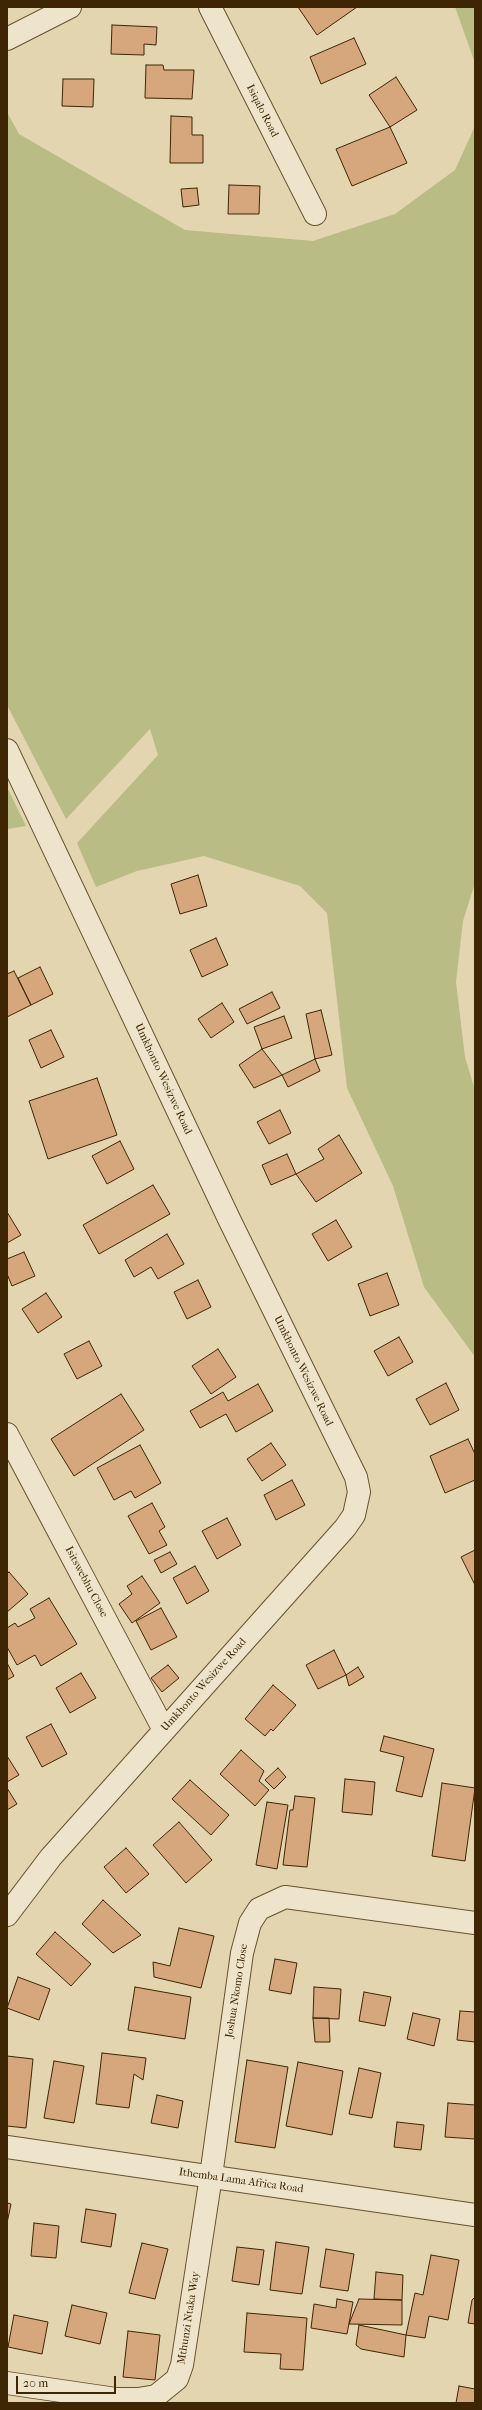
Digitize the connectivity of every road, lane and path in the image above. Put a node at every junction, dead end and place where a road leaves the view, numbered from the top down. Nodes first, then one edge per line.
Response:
1 (70, 7) edge
2 (210, 7) edge
3 (7, 39) edge
4 (315, 214) dead end
5 (7, 750) edge
6 (7, 1434) edge
7 (164, 1730) junction
8 (7, 1915) edge
9 (475, 1923) edge
10 (7, 2146) edge
11 (211, 2176) junction
12 (475, 2216) edge
13 (7, 2383) edge

1 - 3 street
2 - 4 street, Isiqalo Road
5 - 7 street, Umkhonto Wesizwe Road
6 - 7 street, Isitswebhu Close
7 - 8 street, Umkhonto Wesizwe Road
9 - 11 street, Joshua Nkomo Close
10 - 11 street, Ithemba Lama Africa Road
11 - 12 street, Ithemba Lama Africa Road
11 - 13 street, Mthunzi Ntaka Way

